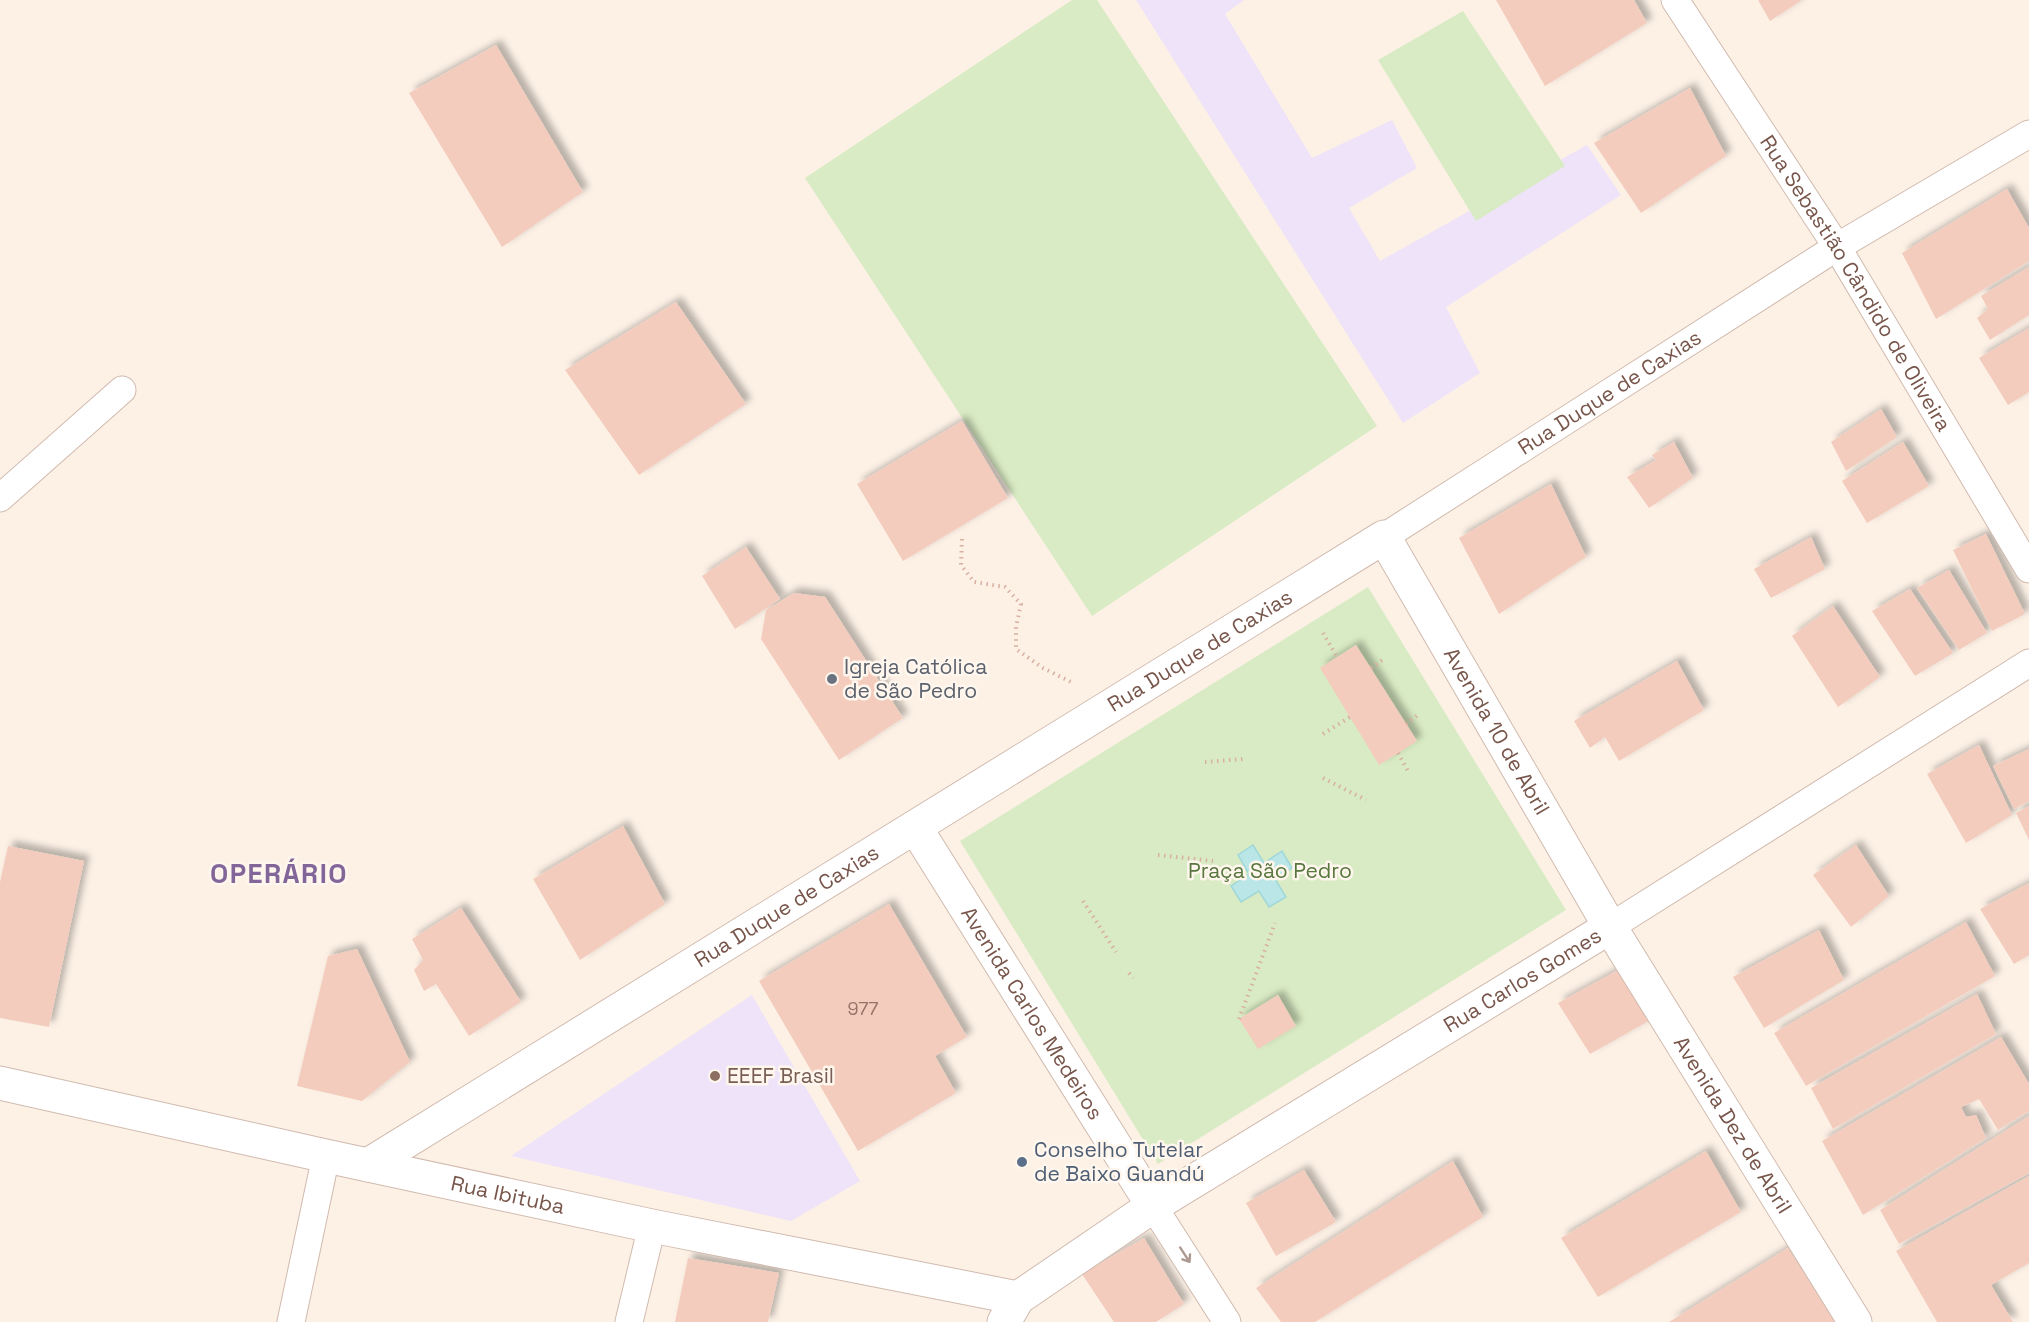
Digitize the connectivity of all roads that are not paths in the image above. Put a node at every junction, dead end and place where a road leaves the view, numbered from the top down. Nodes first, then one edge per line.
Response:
1 (1675, 0) edge
2 (2029, 134) edge
3 (1837, 247) junction
4 (122, 390) dead end
5 (0, 498) edge
6 (1384, 537) junction
7 (2029, 569) edge
8 (2029, 663) edge
9 (915, 826) junction
10 (1610, 927) junction
11 (0, 1083) edge
12 (326, 1156) junction
13 (368, 1165) junction
14 (1153, 1206) junction
15 (652, 1226) junction
16 (1011, 1310) edge
17 (291, 1322) edge
18 (629, 1322) edge
19 (1227, 1322) edge
20 (1855, 1322) edge

1 - 3 street, Rua Sebastião Cândido de Oliveira
2 - 3 street, Rua Duque de Caxias
3 - 6 street, Rua Duque de Caxias
3 - 7 street, Rua Sebastião Cândido de Oliveira
4 - 5 street
6 - 9 street, Rua Duque de Caxias
6 - 10 street, Avenida 10 de Abril
8 - 10 street, Rua Carlos Gomes
9 - 13 street, Rua Duque de Caxias
9 - 14 street, Avenida Carlos Medeiros
10 - 14 street, Rua Carlos Gomes
10 - 20 street, Avenida Dez de Abril
11 - 12 street, Rua Ibituba
12 - 13 street, Rua Ibituba
12 - 17 street
13 - 15 street, Rua Ibituba
14 - 16 street, Rua Carlos Gomes
14 -> 19 street, Avenida Carlos Medeiros
15 - 16 street, Rua Ibituba
15 - 18 street

